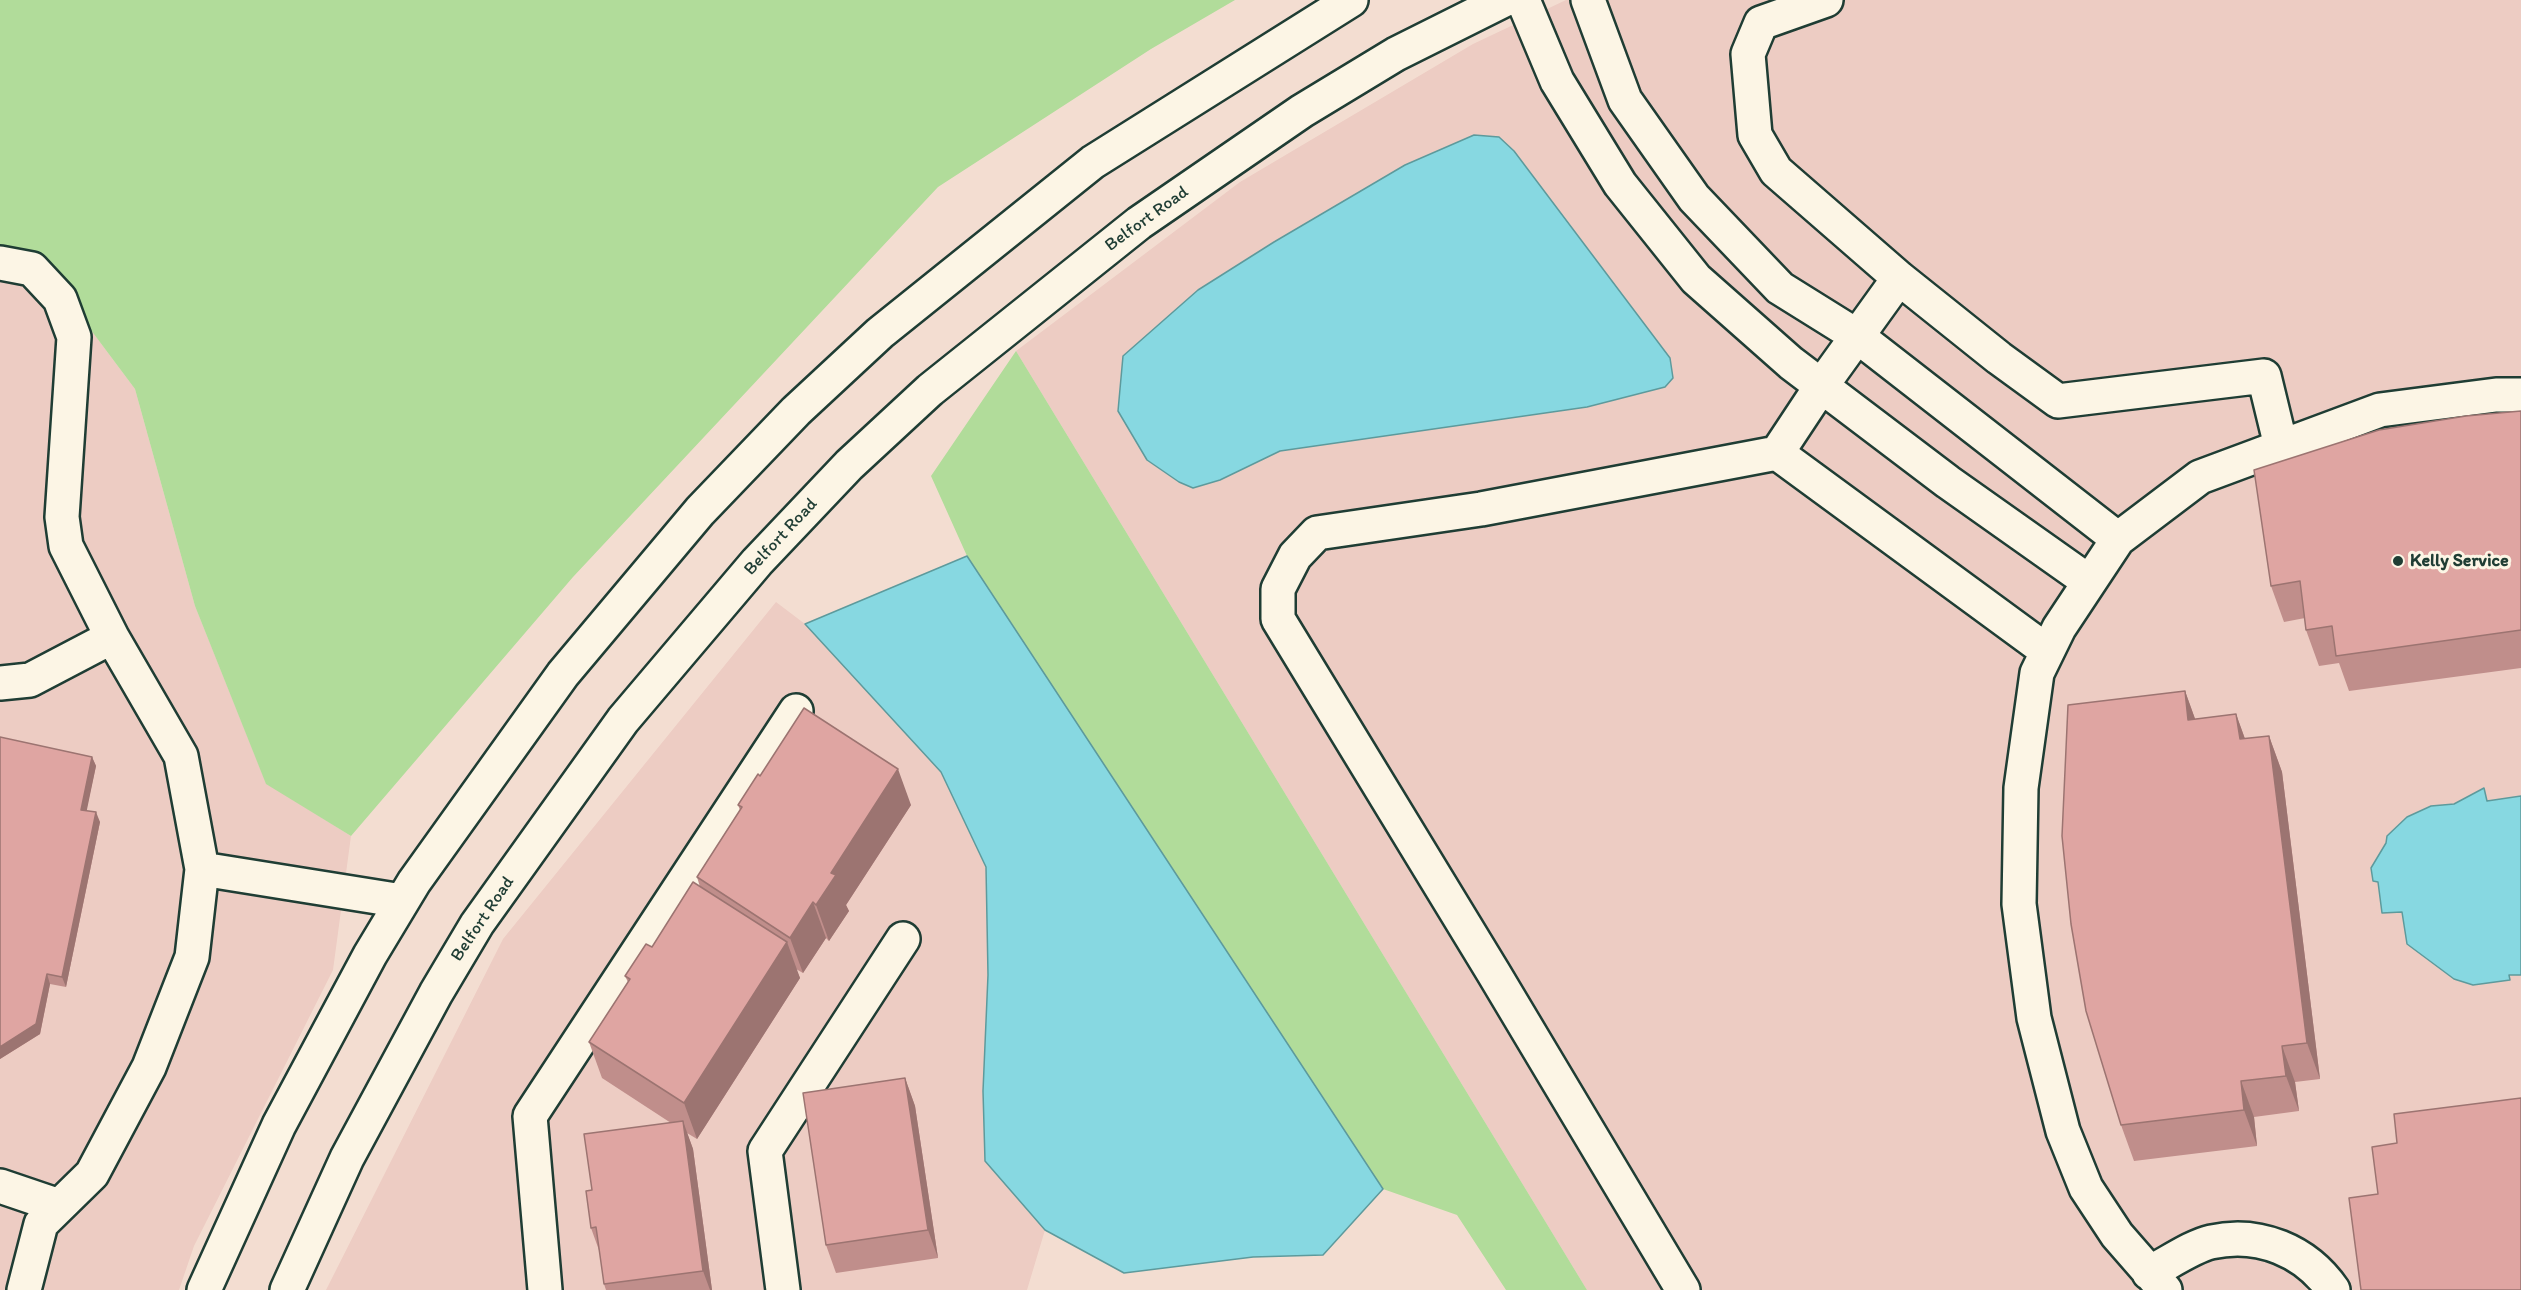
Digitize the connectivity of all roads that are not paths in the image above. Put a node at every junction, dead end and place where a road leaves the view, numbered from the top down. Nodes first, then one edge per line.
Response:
1 (1351, 0) edge
2 (1504, 0) edge
3 (1523, 0) edge
4 (1588, 0) edge
5 (1826, 0) edge
6 (0, 263) edge
7 (1899, 278) junction
8 (1857, 336) junction
9 (1822, 385) junction
10 (2521, 394) edge
11 (2281, 446) junction
12 (1777, 453) junction
13 (2118, 539) junction
14 (2088, 582) junction
15 (112, 637) junction
16 (2048, 651) junction
17 (0, 683) edge
18 (795, 711) dead end
19 (202, 869) junction
20 (402, 901) junction
21 (903, 939) dead end
22 (0, 1186) edge
23 (59, 1206) junction
24 (2157, 1281) edge
25 (24, 1290) edge
26 (204, 1290) edge
27 (287, 1290) edge
28 (545, 1290) edge
29 (783, 1290) edge
30 (1683, 1290) edge
31 (2333, 1290) edge

1 - 20 street
2 - 27 street, Belfort Road
3 - 9 street
4 - 8 street
5 - 7 street
6 - 15 street
7 - 8 street
7 - 11 street
8 - 9 street
8 - 13 street
9 - 12 street
9 - 14 street
10 - 11 street
11 - 13 street
12 - 16 street
12 - 30 street
13 - 14 street
14 - 16 street
15 - 17 street
15 - 19 street
16 - 24 street
18 - 28 street
19 - 20 street
19 - 23 street
20 - 26 street
21 - 29 street
22 - 23 street
23 - 25 street
24 - 31 street

